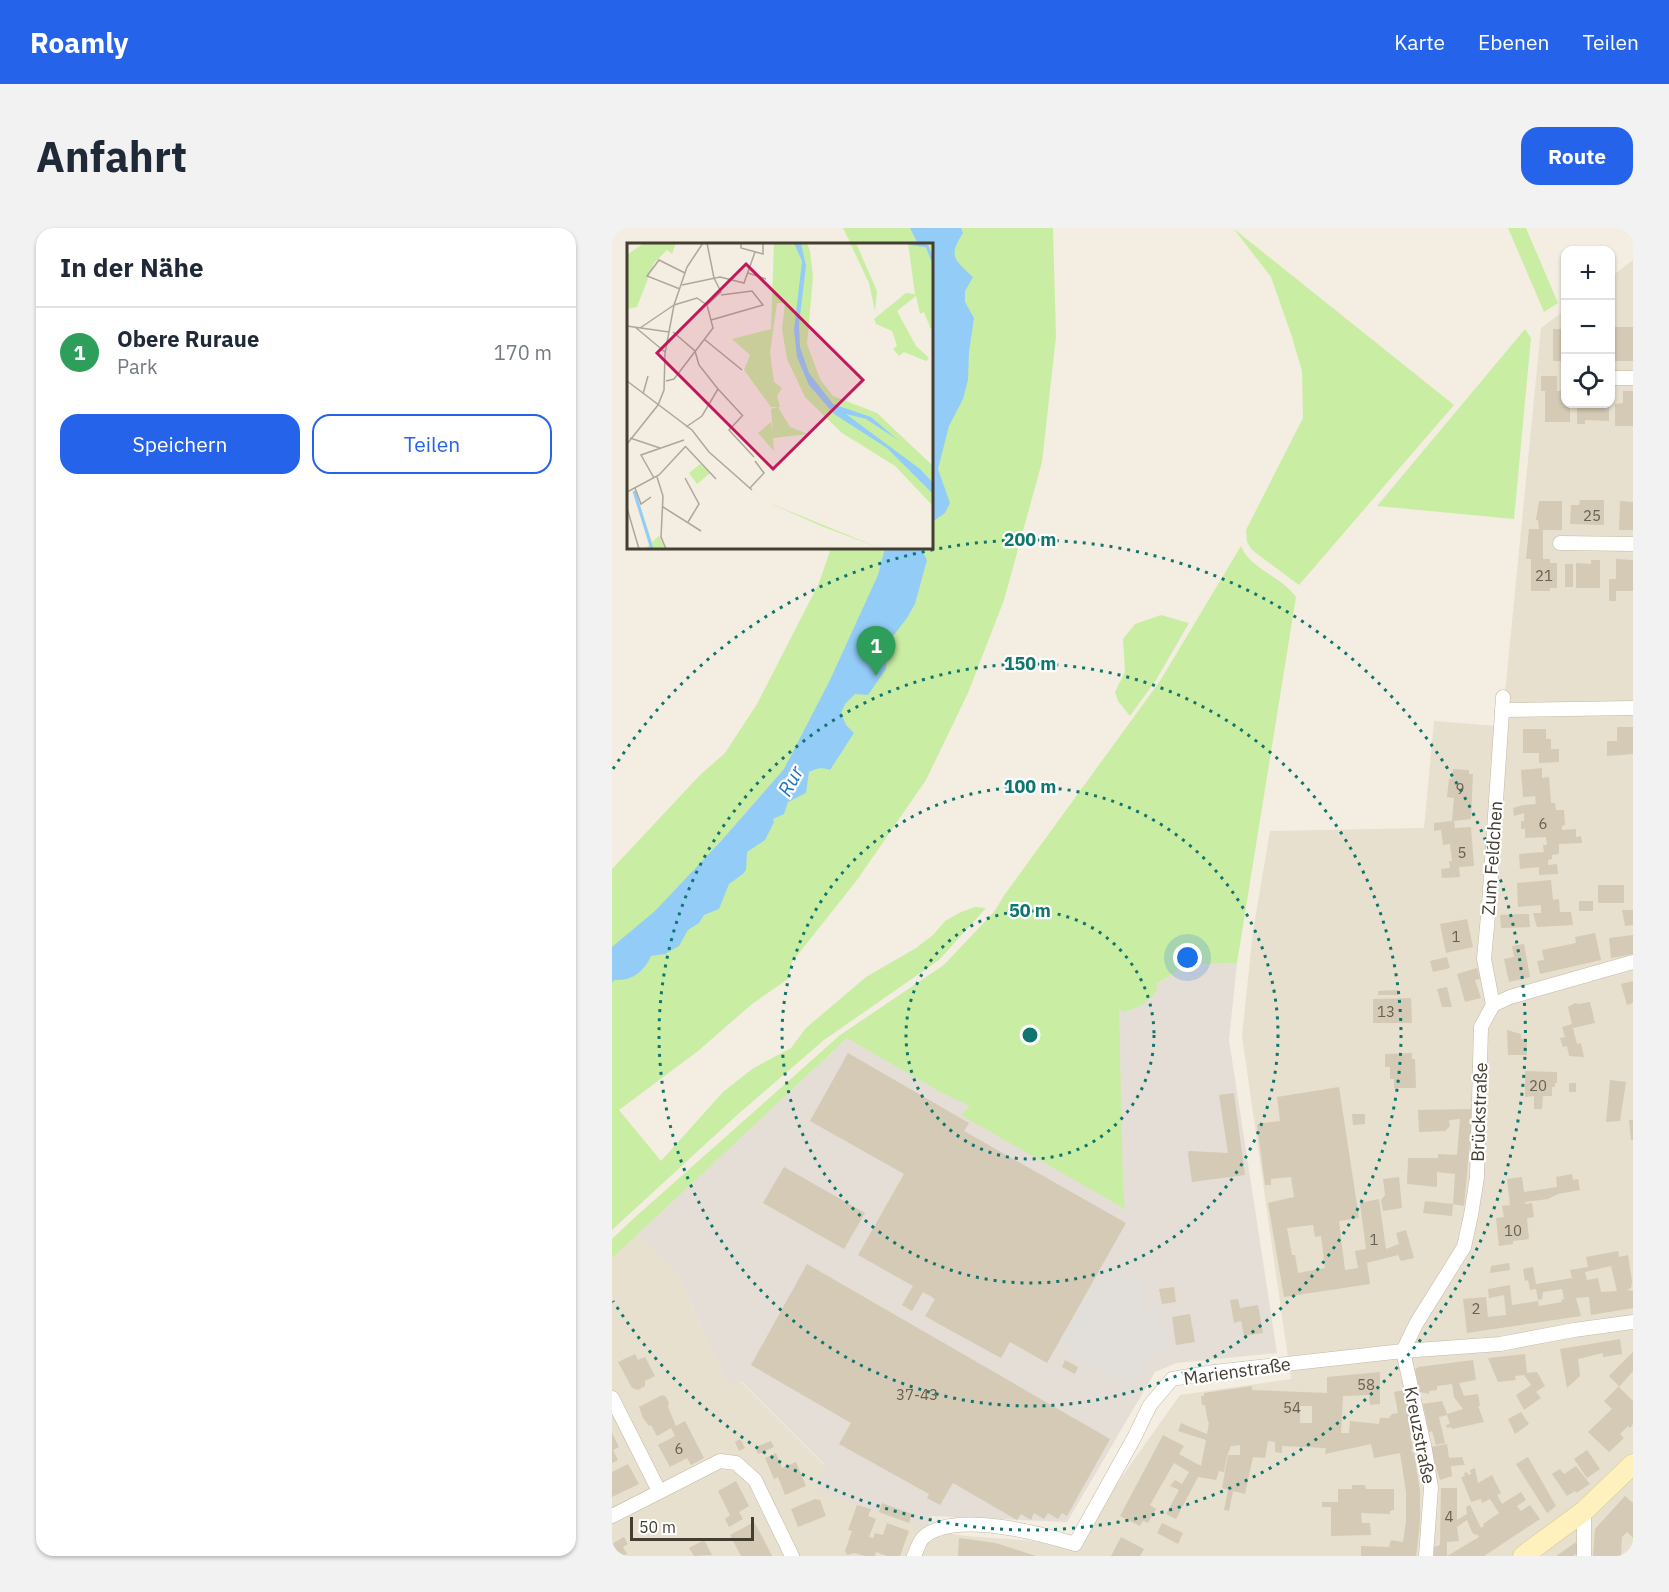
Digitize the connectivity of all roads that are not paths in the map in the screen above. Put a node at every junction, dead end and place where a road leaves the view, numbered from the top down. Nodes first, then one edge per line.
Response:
1 (1615, 378) edge
2 (1633, 378) edge
3 (1560, 543) dead end
4 (1633, 544) edge
5 (1633, 708) edge
6 (1633, 962) edge
7 (1493, 1005) junction
8 (1633, 1322) edge
9 (1403, 1351) junction
10 (612, 1398) edge
11 (1633, 1464) edge
12 (659, 1491) junction
13 (1584, 1510) junction
14 (612, 1516) edge
15 (1074, 1550) edge
16 (792, 1556) edge
17 (914, 1556) edge
18 (1426, 1556) edge
19 (1523, 1556) edge
20 (1584, 1556) edge

1 - 2 street
3 - 4 street
5 - 7 street, Zum Feldchen
6 - 7 street
7 - 9 street, Brückstraße
8 - 9 street, Marienstraße
9 - 15 street, Marienstraße
9 - 18 street, Kreuzstraße
10 - 12 street
11 - 13 main road
12 - 14 street
12 - 16 street
13 - 19 main road
13 - 20 street
15 - 17 street, Marienstraße

